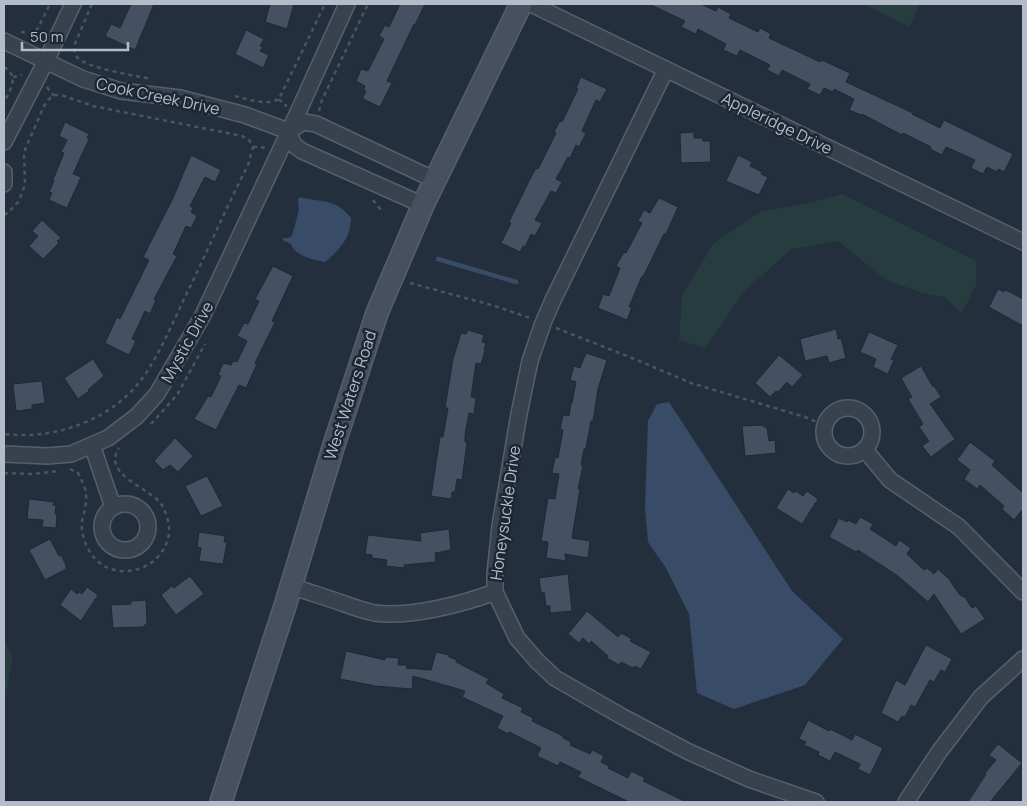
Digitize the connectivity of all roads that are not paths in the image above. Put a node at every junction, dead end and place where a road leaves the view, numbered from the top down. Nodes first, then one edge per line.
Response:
1 (73, 4) edge
2 (347, 4) edge
3 (522, 4) edge
4 (531, 4) edge
5 (4, 41) edge
6 (46, 61) junction
7 (666, 69) junction
8 (288, 131) junction
9 (4, 142) edge
10 (4, 172) edge
11 (435, 180) junction
12 (4, 184) edge
13 (423, 205) junction
14 (1023, 242) edge
15 (92, 445) junction
16 (865, 450) junction
17 (4, 454) edge
18 (113, 507) dead end
19 (291, 586) junction
20 (495, 592) junction
21 (1023, 592) edge
22 (1023, 660) edge
23 (221, 802) edge
24 (816, 802) edge
25 (906, 802) edge

1 - 6 street
2 - 8 street, Mystic Drive
3 - 11 street, West Waters Road
4 - 7 street, Appleridge Drive
5 - 6 street, Cook Creek Drive
6 - 8 street, Cook Creek Drive
6 - 9 street
7 - 14 street, Appleridge Drive
7 - 20 street, Honeysuckle Drive
8 - 11 street
8 - 13 street
8 - 15 street, Mystic Drive
10 - 12 street
11 - 13 street, West Waters Road
13 - 19 street, West Waters Road
15 - 17 street, Mystic Drive
15 - 18 street
16 - 16 street
16 - 21 street
19 - 20 street
19 - 23 street, West Waters Road
20 - 24 street, Honeysuckle Drive
22 - 25 street

